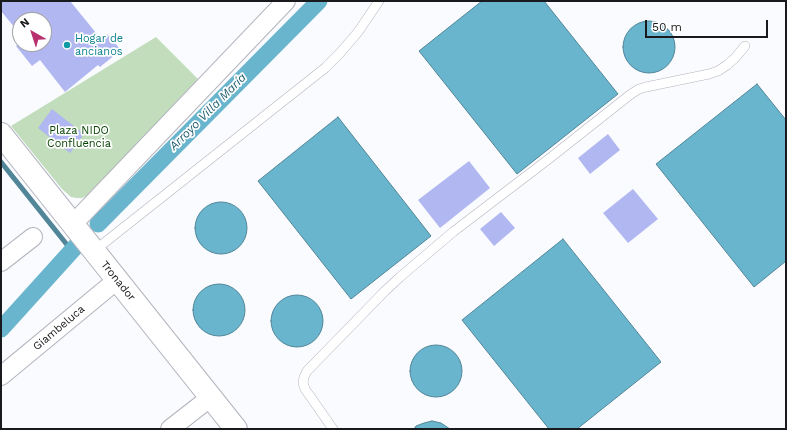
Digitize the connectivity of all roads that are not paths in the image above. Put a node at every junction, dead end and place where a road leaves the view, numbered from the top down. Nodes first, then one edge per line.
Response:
1 (286, 1) edge
2 (379, 1) edge
3 (745, 46) dead end
4 (1, 134) edge
5 (73, 224) junction
6 (33, 237) dead end
7 (94, 251) junction
8 (1, 262) edge
9 (117, 280) junction
10 (1, 376) edge
11 (211, 397) junction
12 (170, 429) edge
13 (236, 429) edge
14 (333, 429) edge

1 - 5 street
2 - 7 lane
3 - 14 lane
4 - 5 main road, Tronador
5 - 7 main road, Tronador
6 - 8 street
7 - 9 main road, Tronador
9 - 10 street, Giambeluca
9 - 11 main road, Tronador
11 - 12 street
11 - 13 main road, Tronador

